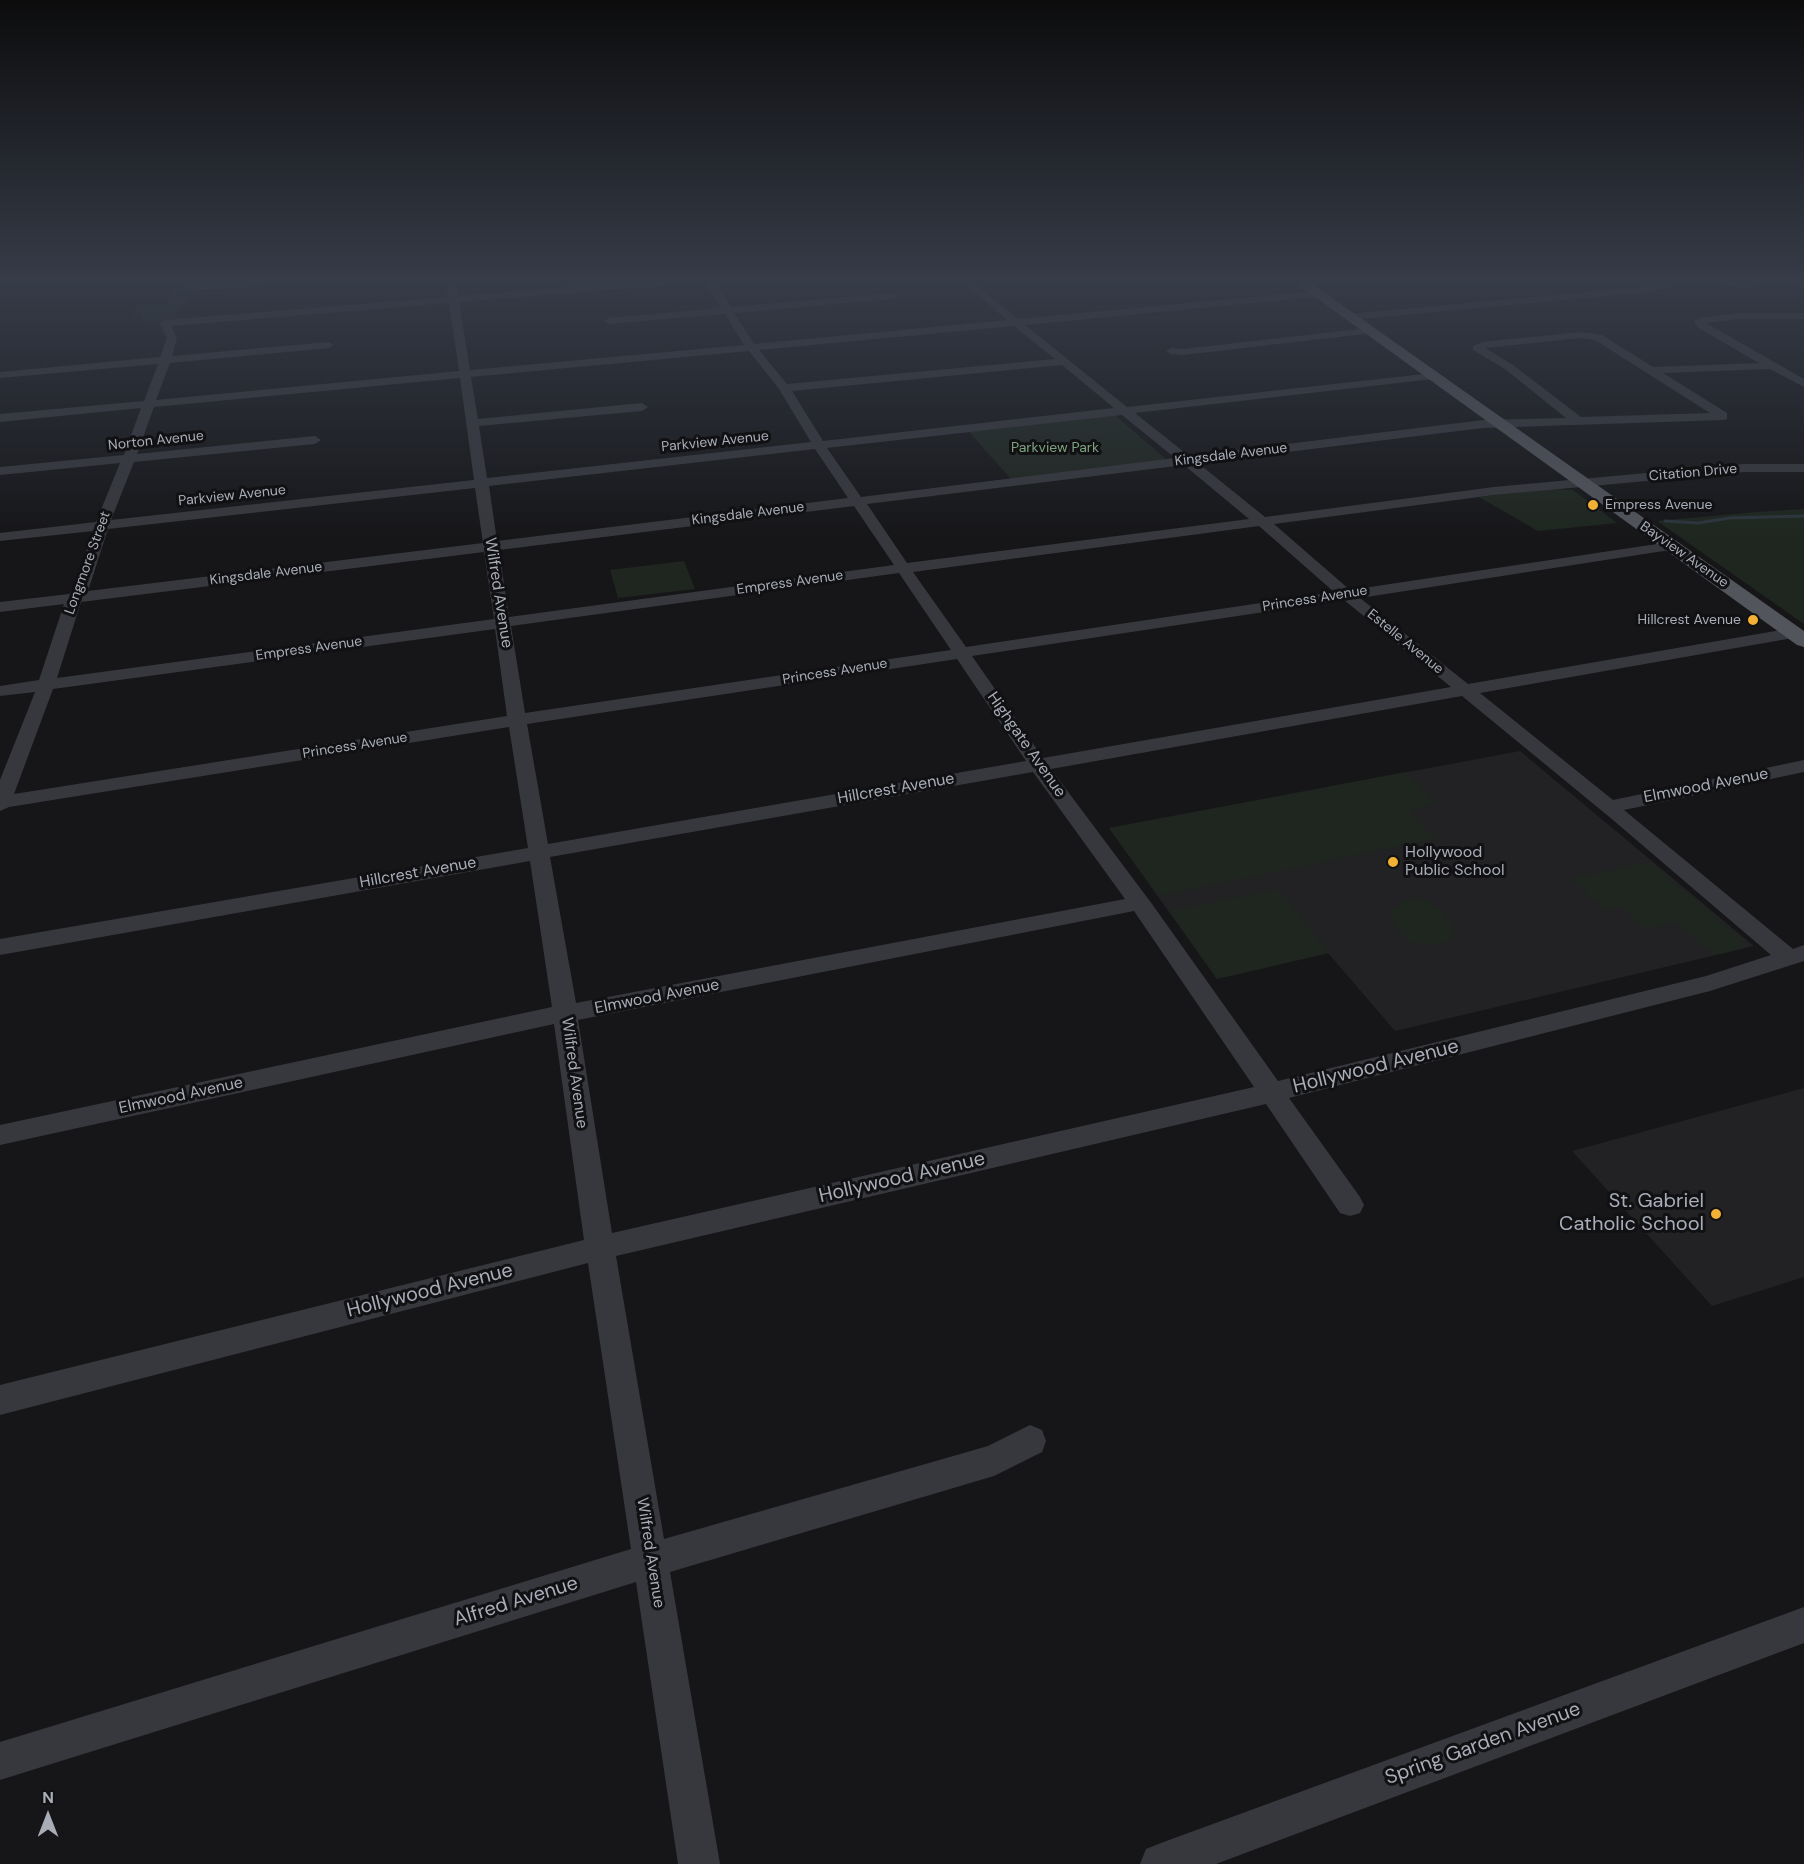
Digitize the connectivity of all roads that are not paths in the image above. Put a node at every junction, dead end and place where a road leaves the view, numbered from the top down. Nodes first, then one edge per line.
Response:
1 (77, 368) edge
2 (162, 368) edge
3 (465, 368) edge
4 (530, 368) edge
5 (768, 368) edge
6 (999, 368) edge
7 (1070, 368) edge
8 (1421, 368) edge
9 (1510, 368) edge
10 (1648, 368) edge
11 (1711, 368) edge
12 (1774, 368) edge
13 (1651, 370) junction
14 (466, 374) junction
15 (0, 375) edge
16 (1432, 376) junction
17 (1804, 384) edge
18 (784, 388) junction
19 (148, 403) junction
20 (642, 406) dead end
21 (1123, 411) junction
22 (0, 418) edge
23 (1577, 420) junction
24 (473, 423) junction
25 (1497, 423) junction
26 (315, 440) dead end
27 (819, 445) junction
28 (129, 458) junction
29 (1185, 460) junction
30 (1804, 468) edge
31 (0, 471) edge
32 (1581, 482) junction
33 (481, 483) junction
34 (858, 501) junction
35 (1261, 521) junction
36 (101, 526) junction
37 (0, 537) edge
38 (491, 546) junction
39 (1670, 546) junction
40 (902, 568) junction
41 (1346, 594) junction
42 (74, 598) junction
43 (0, 608) edge
44 (503, 622) junction
45 (1798, 637) edge
46 (962, 653) junction
47 (46, 685) junction
48 (1465, 690) junction
49 (0, 692) edge
50 (517, 720) junction
51 (1038, 765) junction
52 (1804, 766) edge
53 (0, 803) edge
54 (1608, 807) junction
55 (539, 852) junction
56 (1139, 903) junction
57 (0, 947) edge
58 (1796, 955) edge
59 (565, 1015) junction
60 (1270, 1093) junction
61 (0, 1135) edge
62 (1350, 1205) dead end
63 (600, 1248) junction
64 (0, 1400) edge
65 (1030, 1441) dead end
66 (651, 1561) junction
67 (1804, 1625) edge
68 (0, 1761) edge
69 (699, 1864) edge
70 (1161, 1864) edge

1 - 15 street
2 - 19 street, Longmore Street
3 - 14 street, Wilfred Avenue
4 - 14 street
5 - 18 street, Highgate Avenue
6 - 18 street
7 - 21 street, Estelle Avenue
8 - 16 main road, Bayview Avenue
9 - 23 street
10 - 13 street
11 - 13 street
12 - 17 street
13 - 23 street, Kingsdale Avenue
14 - 19 street
14 - 24 street, Wilfred Avenue
16 - 21 street, Parkview Avenue
16 - 25 main road, Bayview Avenue
18 - 27 street, Highgate Avenue
19 - 22 street
19 - 28 street, Longmore Street
20 - 24 street
21 - 27 street, Parkview Avenue
21 - 29 street, Estelle Avenue
23 - 25 street, Kingsdale Avenue
24 - 33 street, Wilfred Avenue
25 - 29 street, Kingsdale Avenue
25 - 32 main road, Bayview Avenue
26 - 28 street, Norton Avenue
27 - 33 street, Parkview Avenue
27 - 34 street, Highgate Avenue
28 - 31 street, Norton Avenue
28 - 36 street, Longmore Street
29 - 34 street, Kingsdale Avenue
29 - 35 street, Estelle Avenue
30 - 32 street, Citation Drive
32 - 35 street, Empress Avenue
32 - 39 main road, Bayview Avenue
33 - 36 street, Parkview Avenue
33 - 38 street, Wilfred Avenue
34 - 38 street, Kingsdale Avenue
34 - 40 street, Highgate Avenue
35 - 40 street, Empress Avenue
35 - 41 street, Estelle Avenue
36 - 37 street, Parkview Avenue
36 - 42 street, Longmore Street
38 - 42 street, Kingsdale Avenue
38 - 44 street, Wilfred Avenue
39 - 41 street, Princess Avenue
39 - 45 main road, Bayview Avenue
40 - 44 street, Empress Avenue
40 - 46 street, Highgate Avenue
41 - 46 street, Princess Avenue
41 - 48 street, Estelle Avenue
42 - 43 street, Kingsdale Avenue
42 - 47 street, Longmore Street
44 - 47 street, Empress Avenue
44 - 50 street, Wilfred Avenue
45 - 48 street, Hillcrest Avenue
46 - 50 street, Princess Avenue
46 - 51 street, Highgate Avenue
47 - 49 street, Empress Avenue
47 - 53 street, Longmore Street
48 - 51 street, Hillcrest Avenue
48 - 54 street, Estelle Avenue
50 - 53 street, Princess Avenue
50 - 55 street, Wilfred Avenue
51 - 55 street, Hillcrest Avenue
51 - 56 street, Highgate Avenue
52 - 54 street, Elmwood Avenue
54 - 58 street, Estelle Avenue
55 - 57 street, Hillcrest Avenue
55 - 59 street, Wilfred Avenue
56 - 59 street, Elmwood Avenue
56 - 60 street, Highgate Avenue
58 - 60 street, Hollywood Avenue
59 - 61 street, Elmwood Avenue
59 - 63 street, Wilfred Avenue
60 - 62 street, Highgate Avenue
60 - 63 street, Hollywood Avenue
63 - 64 street, Hollywood Avenue
63 - 66 street, Wilfred Avenue
65 - 66 street, Alfred Avenue
66 - 68 street, Alfred Avenue
66 - 69 street, Wilfred Avenue
67 - 70 street, Spring Garden Avenue

